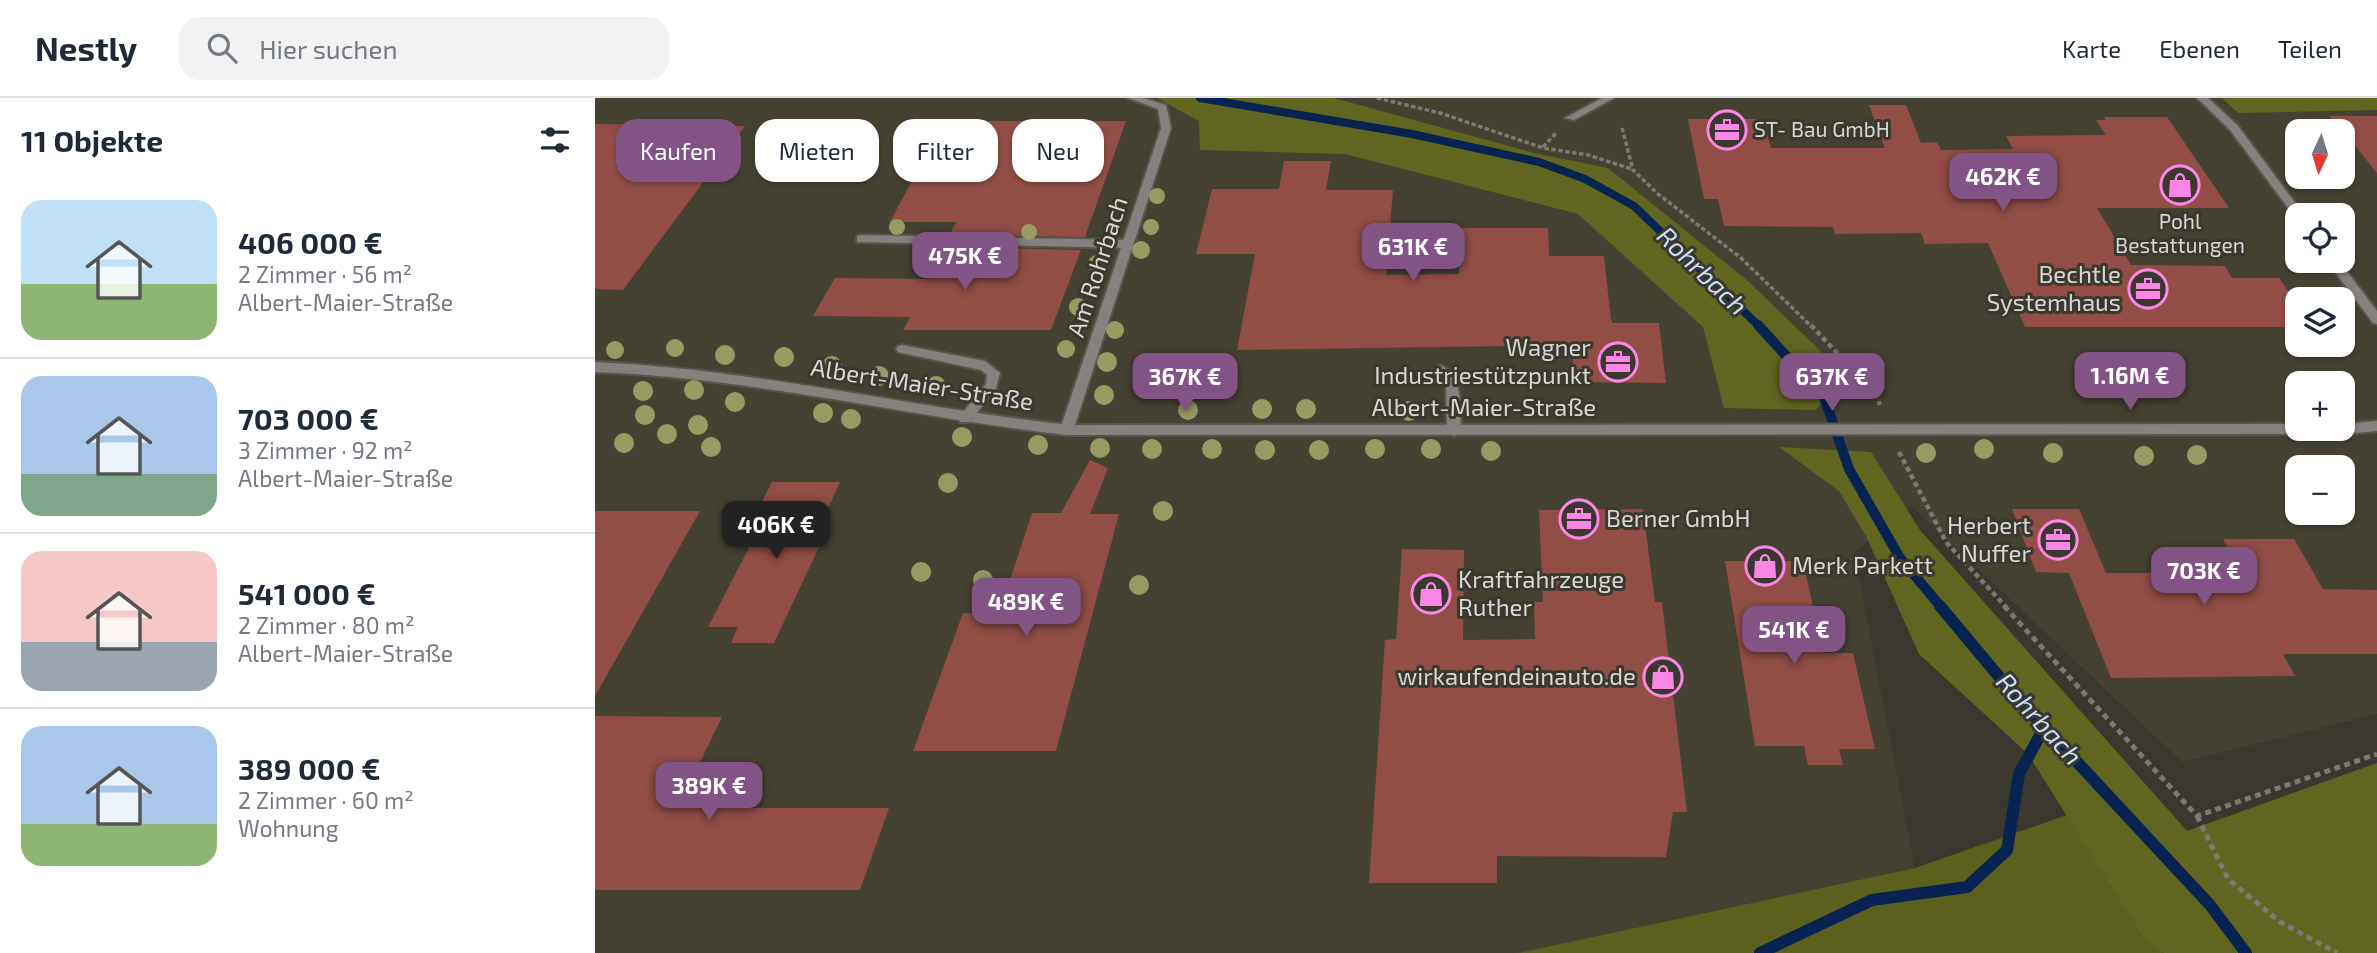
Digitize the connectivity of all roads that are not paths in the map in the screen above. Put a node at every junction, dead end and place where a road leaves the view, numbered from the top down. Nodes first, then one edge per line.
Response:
1 (1133, 98) edge
2 (1609, 98) edge
3 (2202, 98) edge
4 (1570, 118) dead end
5 (2290, 203) edge
6 (861, 239) dead end
7 (1128, 244) junction
8 (2342, 273) edge
9 (2377, 320) edge
10 (902, 349) dead end
11 (595, 367) edge
12 (1440, 370) dead end
13 (965, 419) junction
14 (2377, 426) edge
15 (1067, 430) junction
16 (1454, 431) junction

1 - 7 street, Am Rohrbach
2 - 4 street
3 - 5 street
6 - 7 street
7 - 15 street, Am Rohrbach
8 - 9 street
10 - 13 street
11 - 13 street, Albert-Maier-Straße
12 - 16 street
13 - 15 street, Albert-Maier-Straße
14 - 16 street, Albert-Maier-Straße
15 - 16 street, Albert-Maier-Straße

